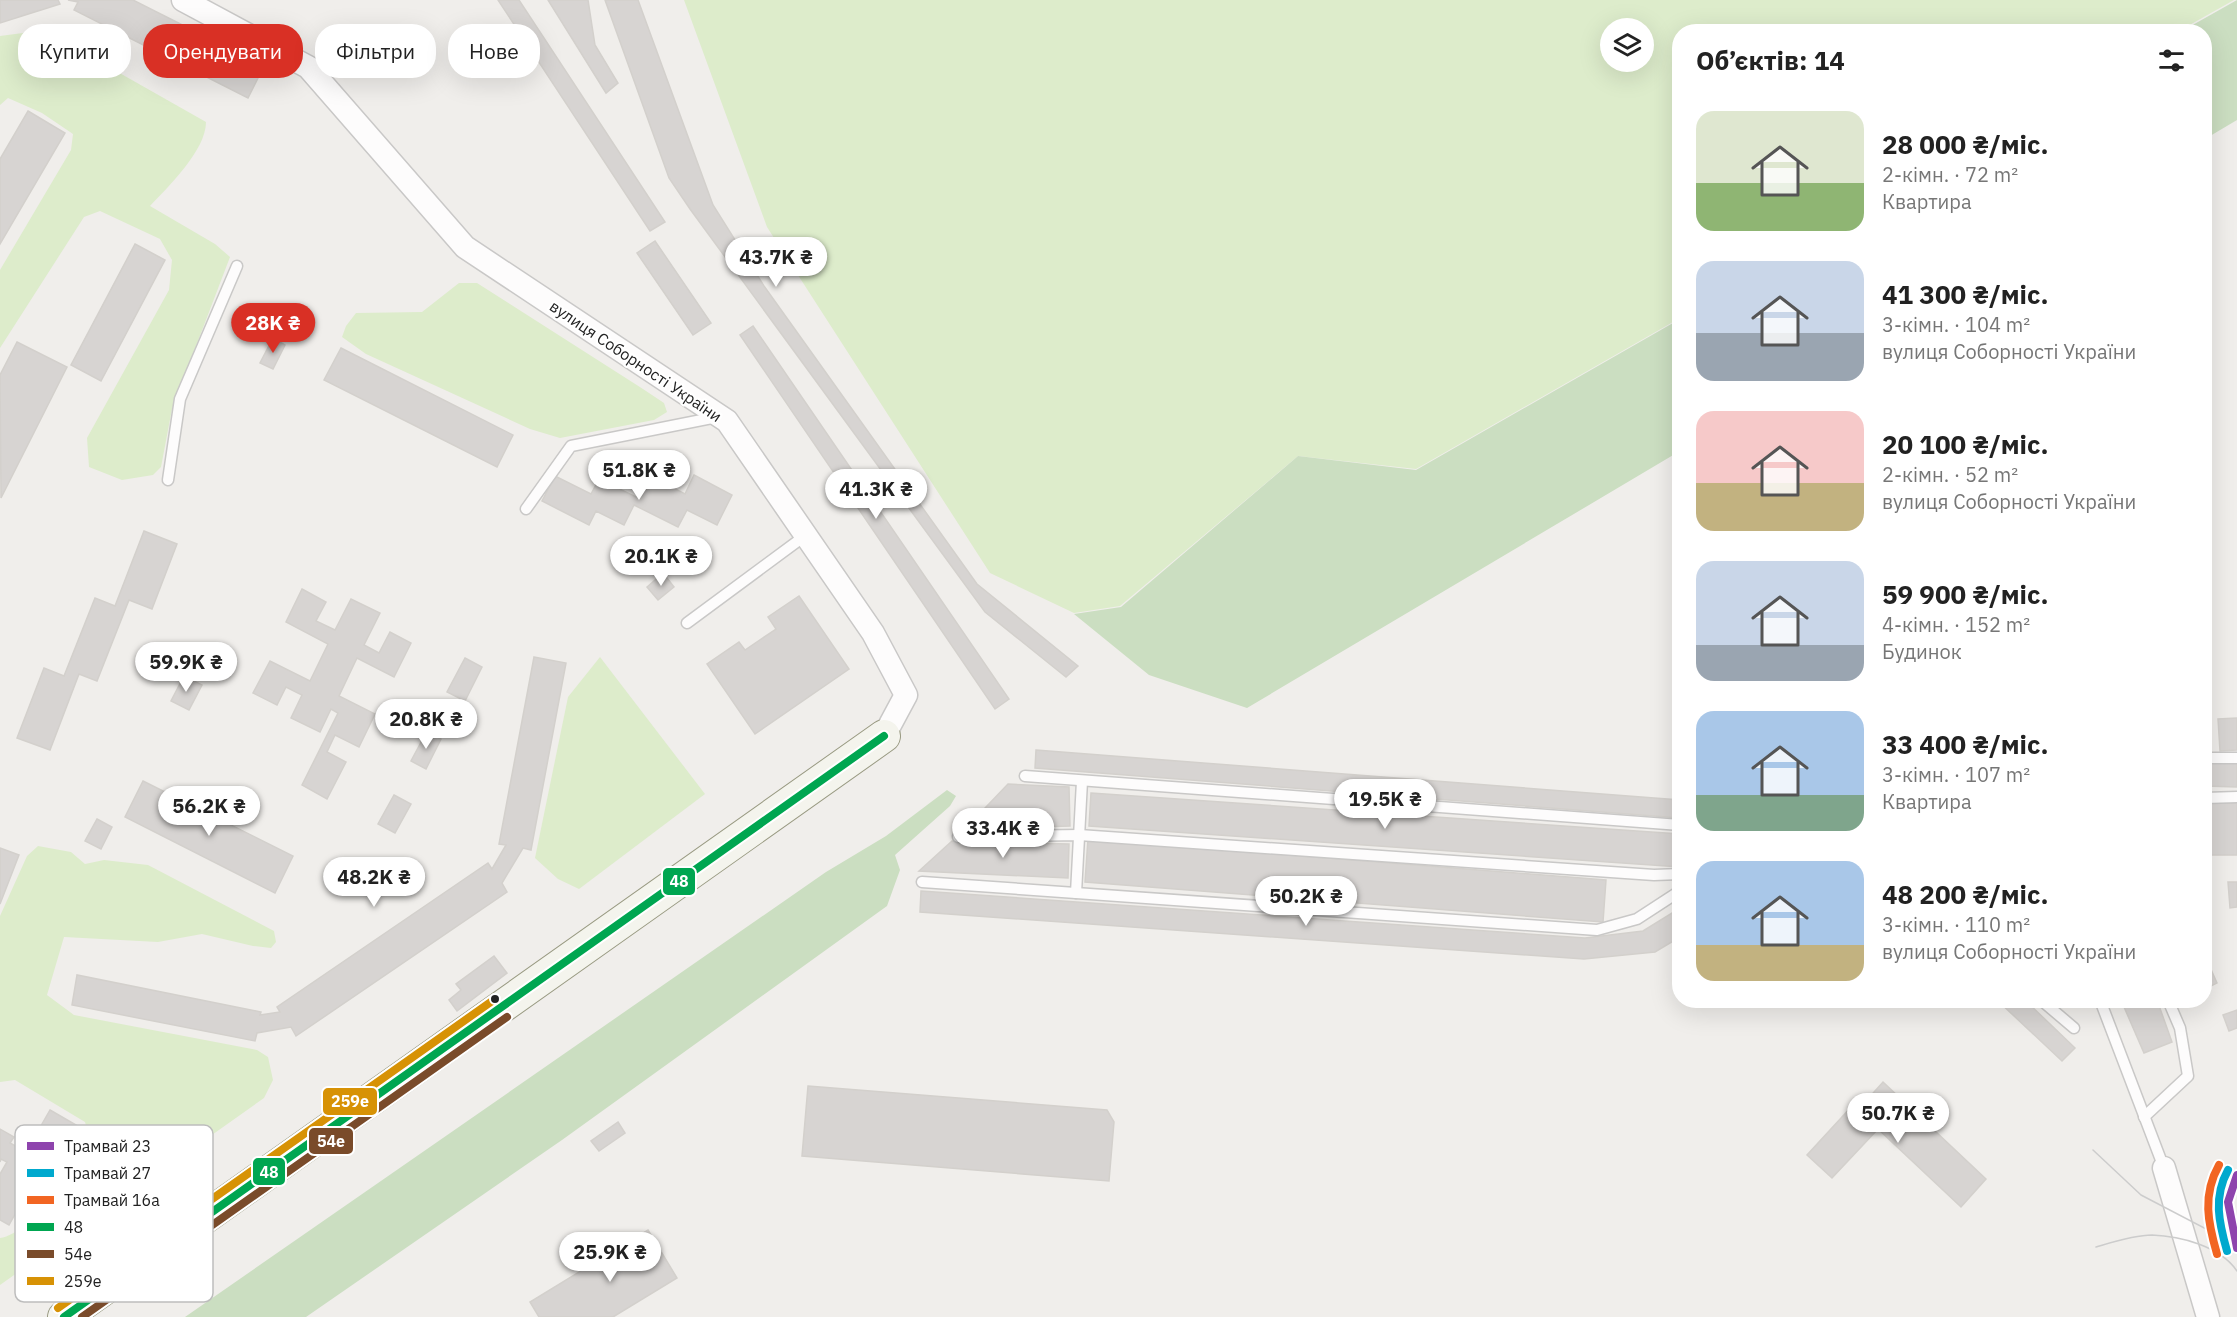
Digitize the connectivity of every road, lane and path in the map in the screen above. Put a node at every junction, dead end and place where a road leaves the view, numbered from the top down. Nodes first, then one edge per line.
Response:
1 (183, 0) edge
2 (237, 266) dead end
3 (721, 417) junction
4 (168, 480) dead end
5 (526, 509) dead end
6 (806, 534) junction
7 (687, 623) dead end
8 (884, 736) joint
9 (2212, 758) edge
10 (2237, 758) edge
11 (1025, 776) dead end
12 (1082, 781) junction
13 (2237, 797) edge
14 (2212, 798) edge
15 (1672, 824) edge
16 (1079, 835) junction
17 (958, 837) dead end
18 (1672, 874) edge
19 (921, 882) dead end
20 (1076, 893) junction
21 (1672, 896) edge
22 (2050, 1008) edge
23 (2103, 1008) edge
24 (2171, 1008) edge
25 (2074, 1028) dead end
26 (2144, 1117) junction
27 (2164, 1168) joint
28 (213, 1211) edge
29 (85, 1302) edge
30 (64, 1317) edge
31 (2208, 1317) edge

1 - 3 street, вулиця Соборності України
2 - 4 lane
3 - 5 lane
3 - 6 street, вулиця Соборності України
6 - 7 lane
6 - 8 street, вулиця Соборності України
8 - 28 street, вулиця Соборності України
9 - 10 lane
11 - 12 lane
12 - 15 lane
12 - 16 lane
13 - 14 lane
16 - 17 lane
16 - 18 lane
16 - 20 lane
19 - 20 lane
20 - 21 lane
22 - 25 lane
23 - 26 lane
24 - 26 lane
26 - 27 lane
27 - 31 street
29 - 30 street, вулиця Соборності України

